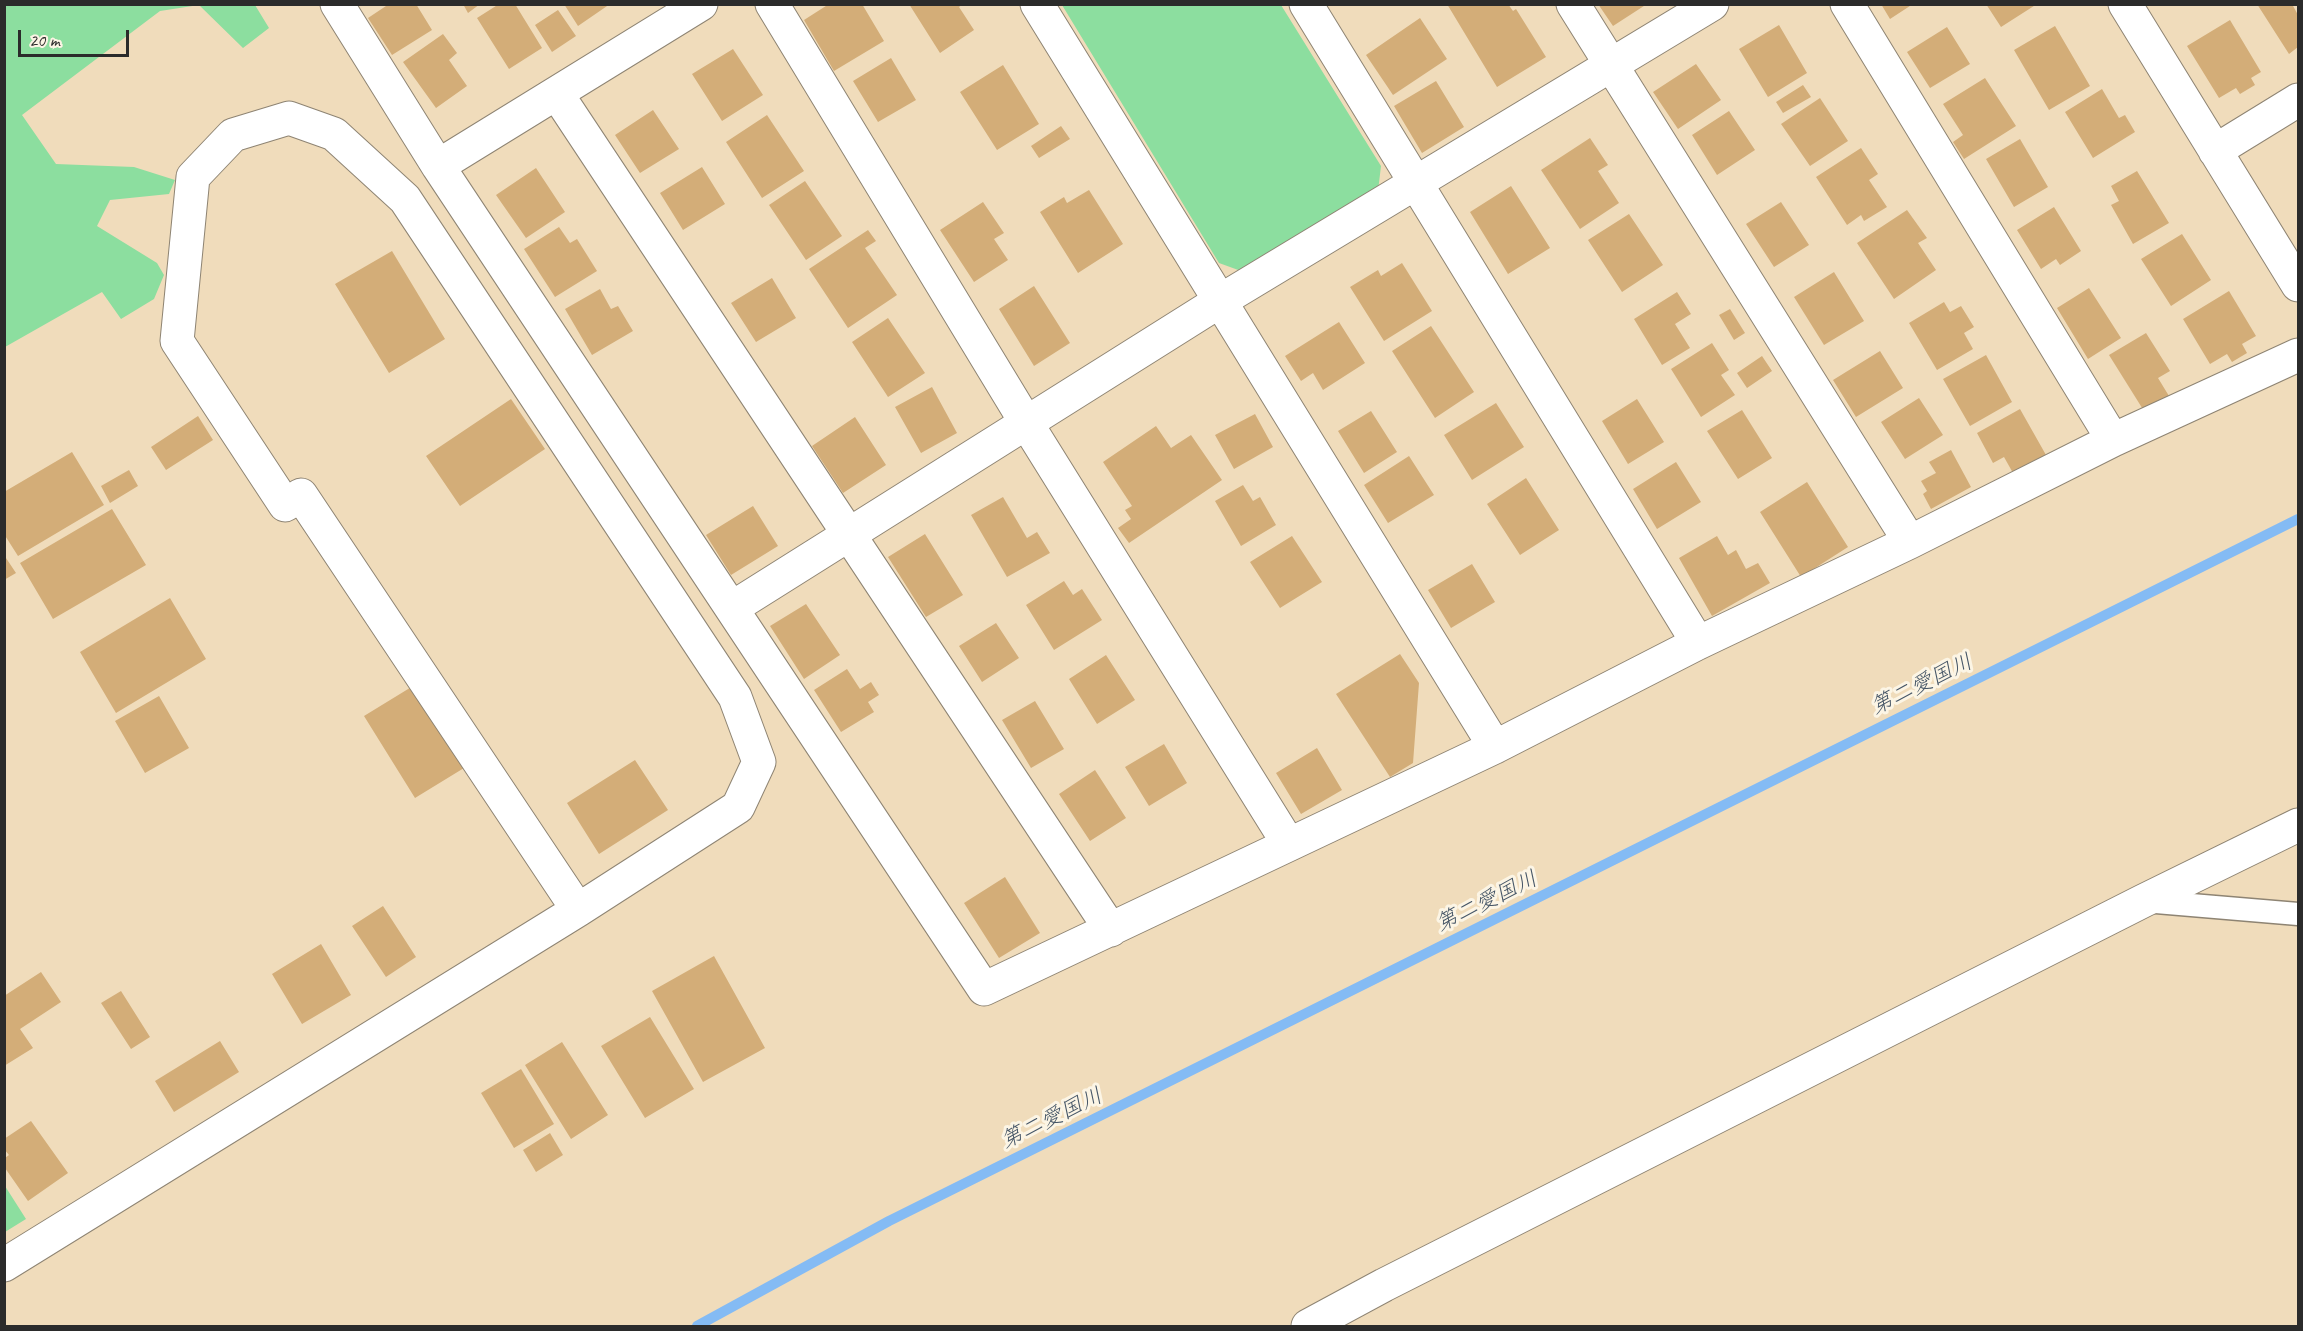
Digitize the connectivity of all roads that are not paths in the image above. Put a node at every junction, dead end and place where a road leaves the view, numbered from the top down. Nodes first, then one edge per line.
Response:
1 (337, 4) edge
2 (701, 4) edge
3 (772, 4) edge
4 (1037, 4) edge
5 (1306, 4) edge
6 (1574, 4) edge
7 (1712, 4) edge
8 (1847, 4) edge
9 (2125, 4) edge
10 (1612, 67) junction
11 (557, 94) junction
12 (2298, 100) edge
13 (2215, 151) junction
14 (438, 166) junction
15 (1417, 185) junction
16 (2298, 285) edge
17 (1220, 302) junction
18 (2298, 355) edge
19 (1027, 424) junction
20 (2113, 440) junction
21 (849, 536) junction
22 (1910, 542) junction
23 (732, 608) junction
24 (1698, 643) junction
25 (1495, 747) junction
26 (2298, 825) edge
27 (1288, 843) junction
28 (2143, 901) junction
29 (578, 910) junction
30 (2298, 914) edge
31 (1111, 930) junction
32 (4, 1265) edge
33 (1308, 1326) edge

1 - 14 street
2 - 11 street
3 - 19 street
4 - 17 street
5 - 15 street
6 - 10 street
7 - 10 street
8 - 20 street
9 - 13 street
10 - 15 street
10 - 22 street
11 - 14 street
11 - 21 street
12 - 13 street
13 - 16 street
14 - 23 street
15 - 17 street
15 - 24 street
17 - 19 street
17 - 25 street
18 - 20 street
19 - 21 street
19 - 27 street
20 - 22 street
21 - 23 street
21 - 31 street
22 - 24 street
23 - 31 street
24 - 25 street
25 - 27 street
26 - 28 street
27 - 31 street
28 - 30 lane
28 - 33 street
29 - 29 street
29 - 32 street

